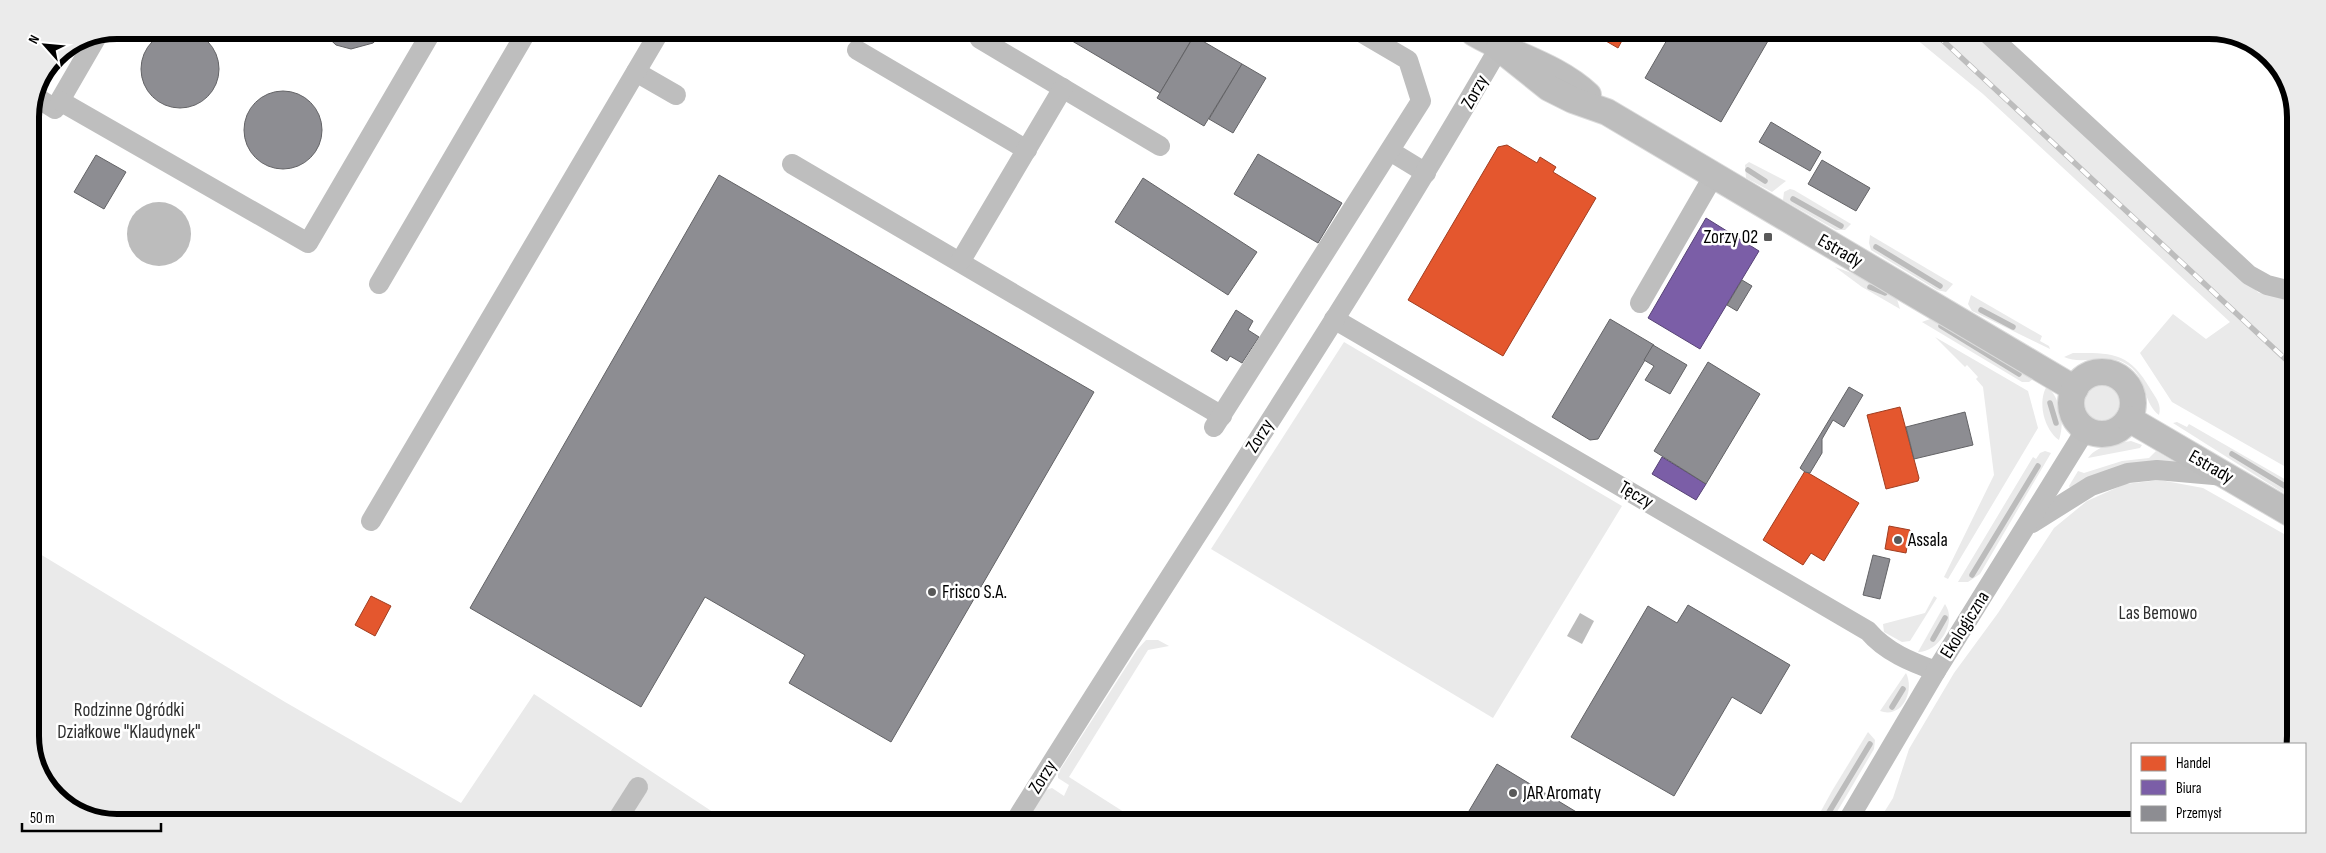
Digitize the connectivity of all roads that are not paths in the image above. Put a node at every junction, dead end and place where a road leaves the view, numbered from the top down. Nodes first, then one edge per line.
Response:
1 (427, 39) edge
2 (522, 39) edge
3 (655, 39) edge
4 (980, 39) edge
5 (1372, 39) edge
6 (1484, 39) edge
7 (1993, 39) edge
8 (93, 43) edge
9 (1499, 48) junction
10 (857, 50) dead end
11 (636, 72) junction
12 (1063, 88) junction
13 (676, 95) dead end
14 (40, 100) edge
15 (60, 101) junction
16 (1160, 146) dead end
17 (1027, 150) junction
18 (1390, 151) junction
19 (792, 164) dead end
20 (1426, 173) junction
21 (1714, 176) junction
22 (960, 262) junction
23 (379, 284) dead end
24 (2287, 287) edge
25 (1640, 303) dead end
26 (1334, 319) junction
27 (2075, 388) junction
28 (2129, 419) junction
29 (2086, 430) junction
30 (2226, 476) junction
31 (2287, 512) edge
32 (371, 521) dead end
33 (2028, 525) junction
34 (1936, 671) junction
35 (638, 787) dead end
36 (621, 814) edge
37 (1020, 814) edge
38 (1852, 814) edge

1 - 15 street
2 - 23 street
3 - 11 street
4 - 12 street
5 - 18 street
6 - 9 main road, Estrady
7 - 24 street
8 - 15 street
9 - 20 street, Zorzy
9 - 21 main road, Estrady
10 - 17 street
11 - 13 street
11 - 32 street
12 - 16 street
12 - 17 street
14 - 15 street
17 - 22 street
18 - 20 street
18 - 22 street
19 - 22 street
20 - 26 street, Zorzy
21 - 25 street
21 - 27 main road, Estrady
26 - 34 street, Tęczy
26 - 37 street, Zorzy
27 - 28 main road
27 - 29 main road
28 - 29 main road
28 - 30 main road, Estrady
29 - 33 street, Ekologiczna
30 - 31 main road, Estrady
30 - 33 street
33 - 34 street, Ekologiczna
34 - 38 street, Ekologiczna
35 - 36 street

